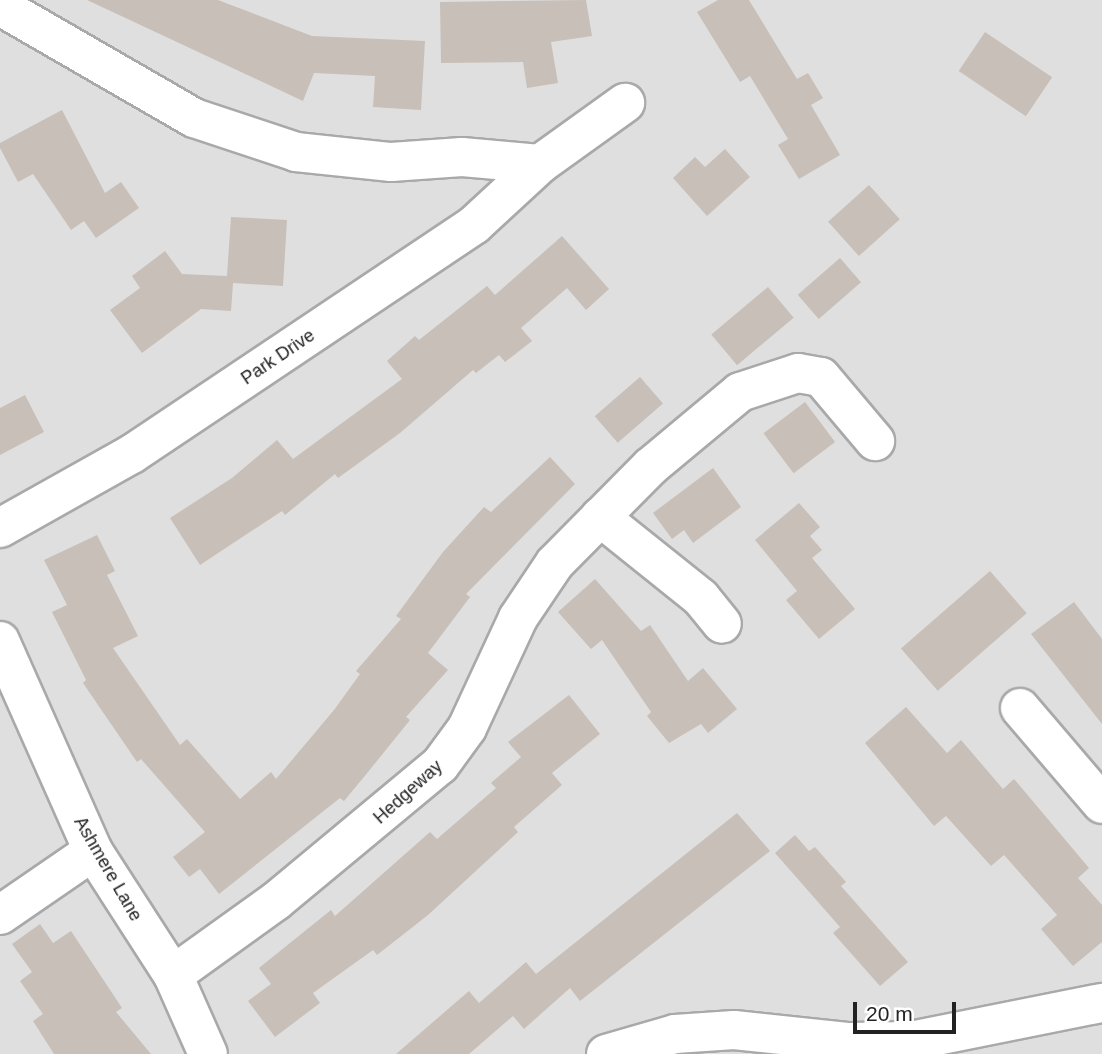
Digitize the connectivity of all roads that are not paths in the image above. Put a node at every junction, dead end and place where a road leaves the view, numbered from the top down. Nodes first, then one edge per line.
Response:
1 (0, 6) edge
2 (625, 103) dead end
3 (540, 164) junction
4 (875, 441) dead end
5 (600, 517) junction
6 (0, 528) edge
7 (722, 624) dead end
8 (0, 641) edge
9 (1020, 708) dead end
10 (1102, 804) edge
11 (93, 850) junction
12 (0, 915) edge
13 (173, 975) junction
14 (1102, 1003) edge
15 (208, 1054) edge
16 (606, 1054) edge

1 - 3 street
2 - 3 street, Park Drive
3 - 6 street, Park Drive
4 - 5 street, Hedgeway
5 - 7 street
5 - 13 street, Hedgeway
8 - 11 street, Ashmere Lane
9 - 10 street
11 - 12 street
11 - 13 street, Ashmere Lane
13 - 15 street, Ashmere Lane
14 - 16 street

